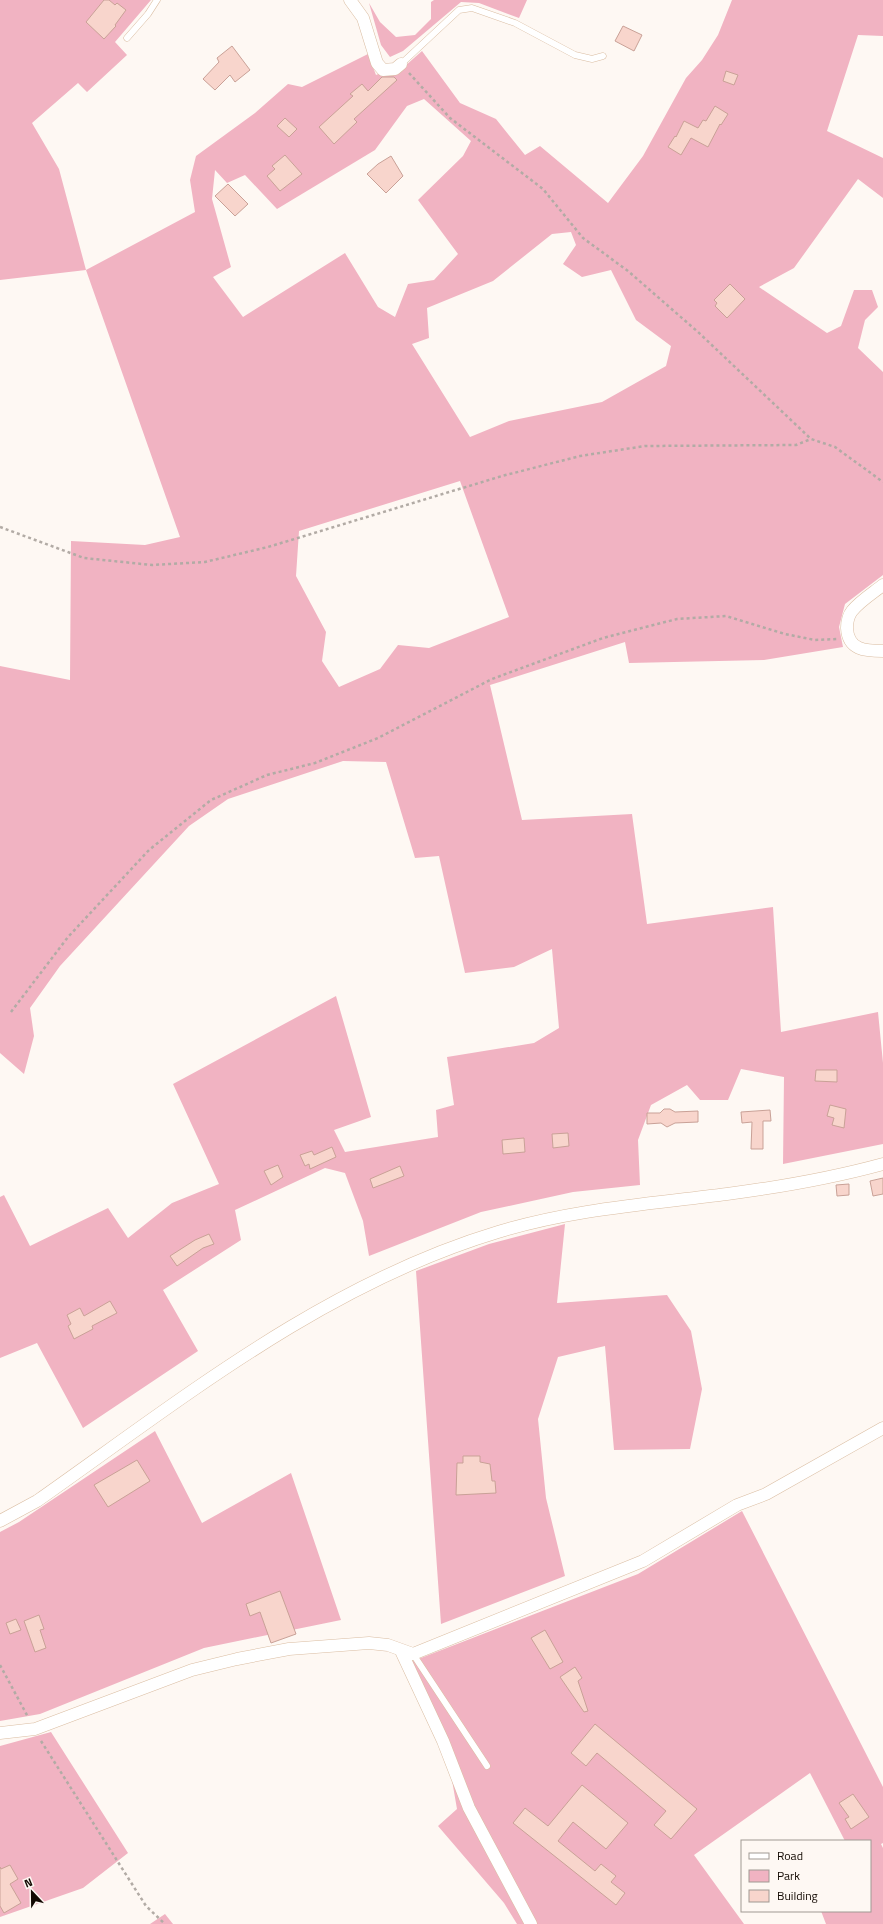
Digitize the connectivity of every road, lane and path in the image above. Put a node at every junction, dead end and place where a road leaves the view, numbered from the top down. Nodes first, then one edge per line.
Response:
1 (157, 0) edge
2 (350, 0) edge
3 (127, 38) dead end
4 (603, 56) dead end
5 (401, 64) junction
6 (811, 439) junction
7 (883, 482) edge
8 (0, 527) edge
9 (883, 585) edge
10 (848, 638) junction
11 (883, 651) edge
12 (10, 1012) dead end
13 (883, 1164) edge
14 (883, 1428) edge
15 (0, 1521) edge
16 (401, 1650) junction
17 (413, 1654) junction
18 (0, 1664) edge
19 (35, 1729) junction
20 (0, 1734) edge
21 (487, 1766) dead end
22 (165, 1924) edge
23 (531, 1924) edge

1 - 3 lane
2 - 5 street
4 - 5 lane
5 - 6 path
6 - 7 path
6 - 8 path
9 - 10 street
10 - 11 street
10 - 12 path
13 - 15 street
14 - 17 street
16 - 17 street
16 - 19 street
16 - 23 street
17 - 21 lane
18 - 19 path
19 - 20 street
19 - 22 path

